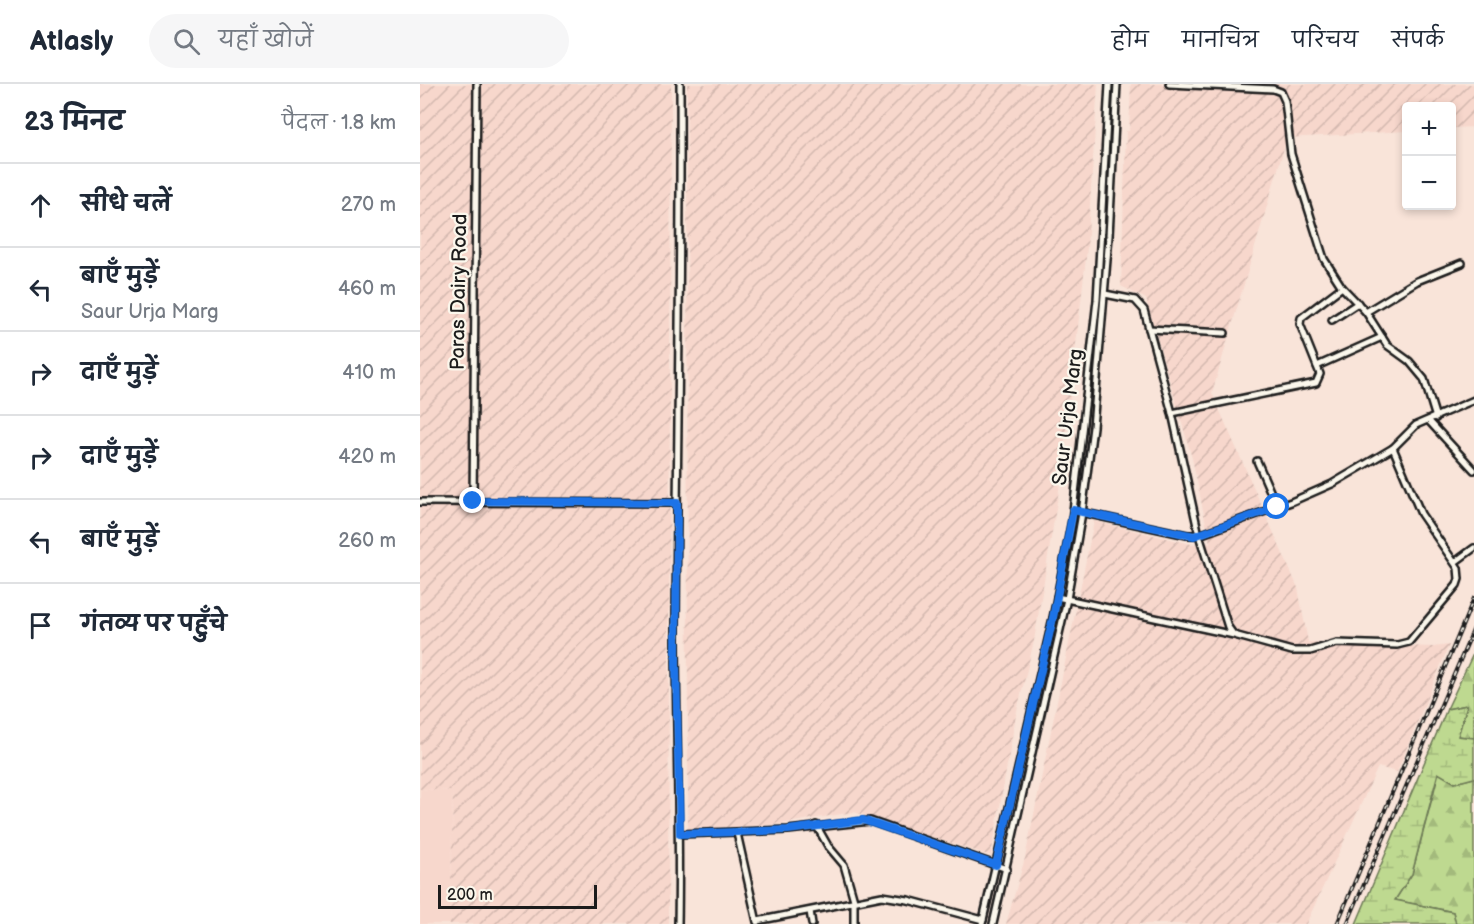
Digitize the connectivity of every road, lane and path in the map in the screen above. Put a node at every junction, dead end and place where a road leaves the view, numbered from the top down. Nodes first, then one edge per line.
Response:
1 (477, 84) edge
2 (680, 84) edge
3 (1109, 84) edge
4 (1117, 84) edge
5 (1169, 84) edge
6 (1462, 263) dead end
7 (1342, 287) junction
8 (1104, 294) junction
9 (1358, 303) junction
10 (1366, 312) junction
11 (1332, 320) dead end
12 (1149, 329) junction
13 (1225, 333) dead end
14 (1382, 337) junction
15 (1317, 366) junction
16 (1474, 400) edge
17 (1172, 413) junction
18 (1436, 418) junction
19 (1429, 421) junction
20 (1393, 448) junction
21 (1257, 461) dead end
22 (1474, 470) edge
23 (473, 501) junction
24 (420, 502) edge
25 (677, 503) junction
26 (1277, 507) junction
27 (1073, 510) junction
28 (1082, 513) junction
29 (1199, 535) junction
30 (1474, 548) edge
31 (1455, 562) junction
32 (1057, 597) junction
33 (1067, 599) junction
34 (1234, 635) junction
35 (816, 825) junction
36 (736, 833) junction
37 (680, 834) junction
38 (996, 865) junction
39 (1007, 869) junction
40 (854, 900) junction
41 (810, 911) junction
42 (758, 922) edge
43 (982, 922) edge
44 (678, 924) edge
45 (812, 924) edge
46 (854, 924) edge
47 (993, 924) edge

1 - 23 street, Paras Dairy Road
2 - 25 street
3 - 27 street, Saur Urja Marg
4 - 8 street, Saur Urja Marg
5 - 7 street
6 - 10 street
7 - 9 street
7 - 15 street
8 - 12 street
8 - 28 street, Saur Urja Marg
9 - 10 street
9 - 11 street
10 - 14 street
12 - 13 street
12 - 17 street
14 - 15 street
14 - 18 street
15 - 17 street
16 - 18 street
17 - 29 street
18 - 19 street
19 - 20 street
19 - 22 street
20 - 26 street
20 - 31 street
21 - 26 street
23 - 24 street
23 - 25 street
25 - 37 street
26 - 29 street
27 - 28 street
27 - 32 street, Saur Urja Marg
28 - 29 street
28 - 33 street, Saur Urja Marg
29 - 34 street
30 - 31 street
31 - 34 street
32 - 33 street
32 - 38 street, Saur Urja Marg
33 - 34 street
33 - 39 street, Saur Urja Marg
35 - 36 street
35 - 38 street
35 - 40 street
36 - 37 street
36 - 42 street
37 - 44 street
38 - 39 street
38 - 43 street, Saur Urja Marg
39 - 47 street, Saur Urja Marg
40 - 41 street
40 - 43 street
40 - 46 street
41 - 42 street
41 - 45 street

